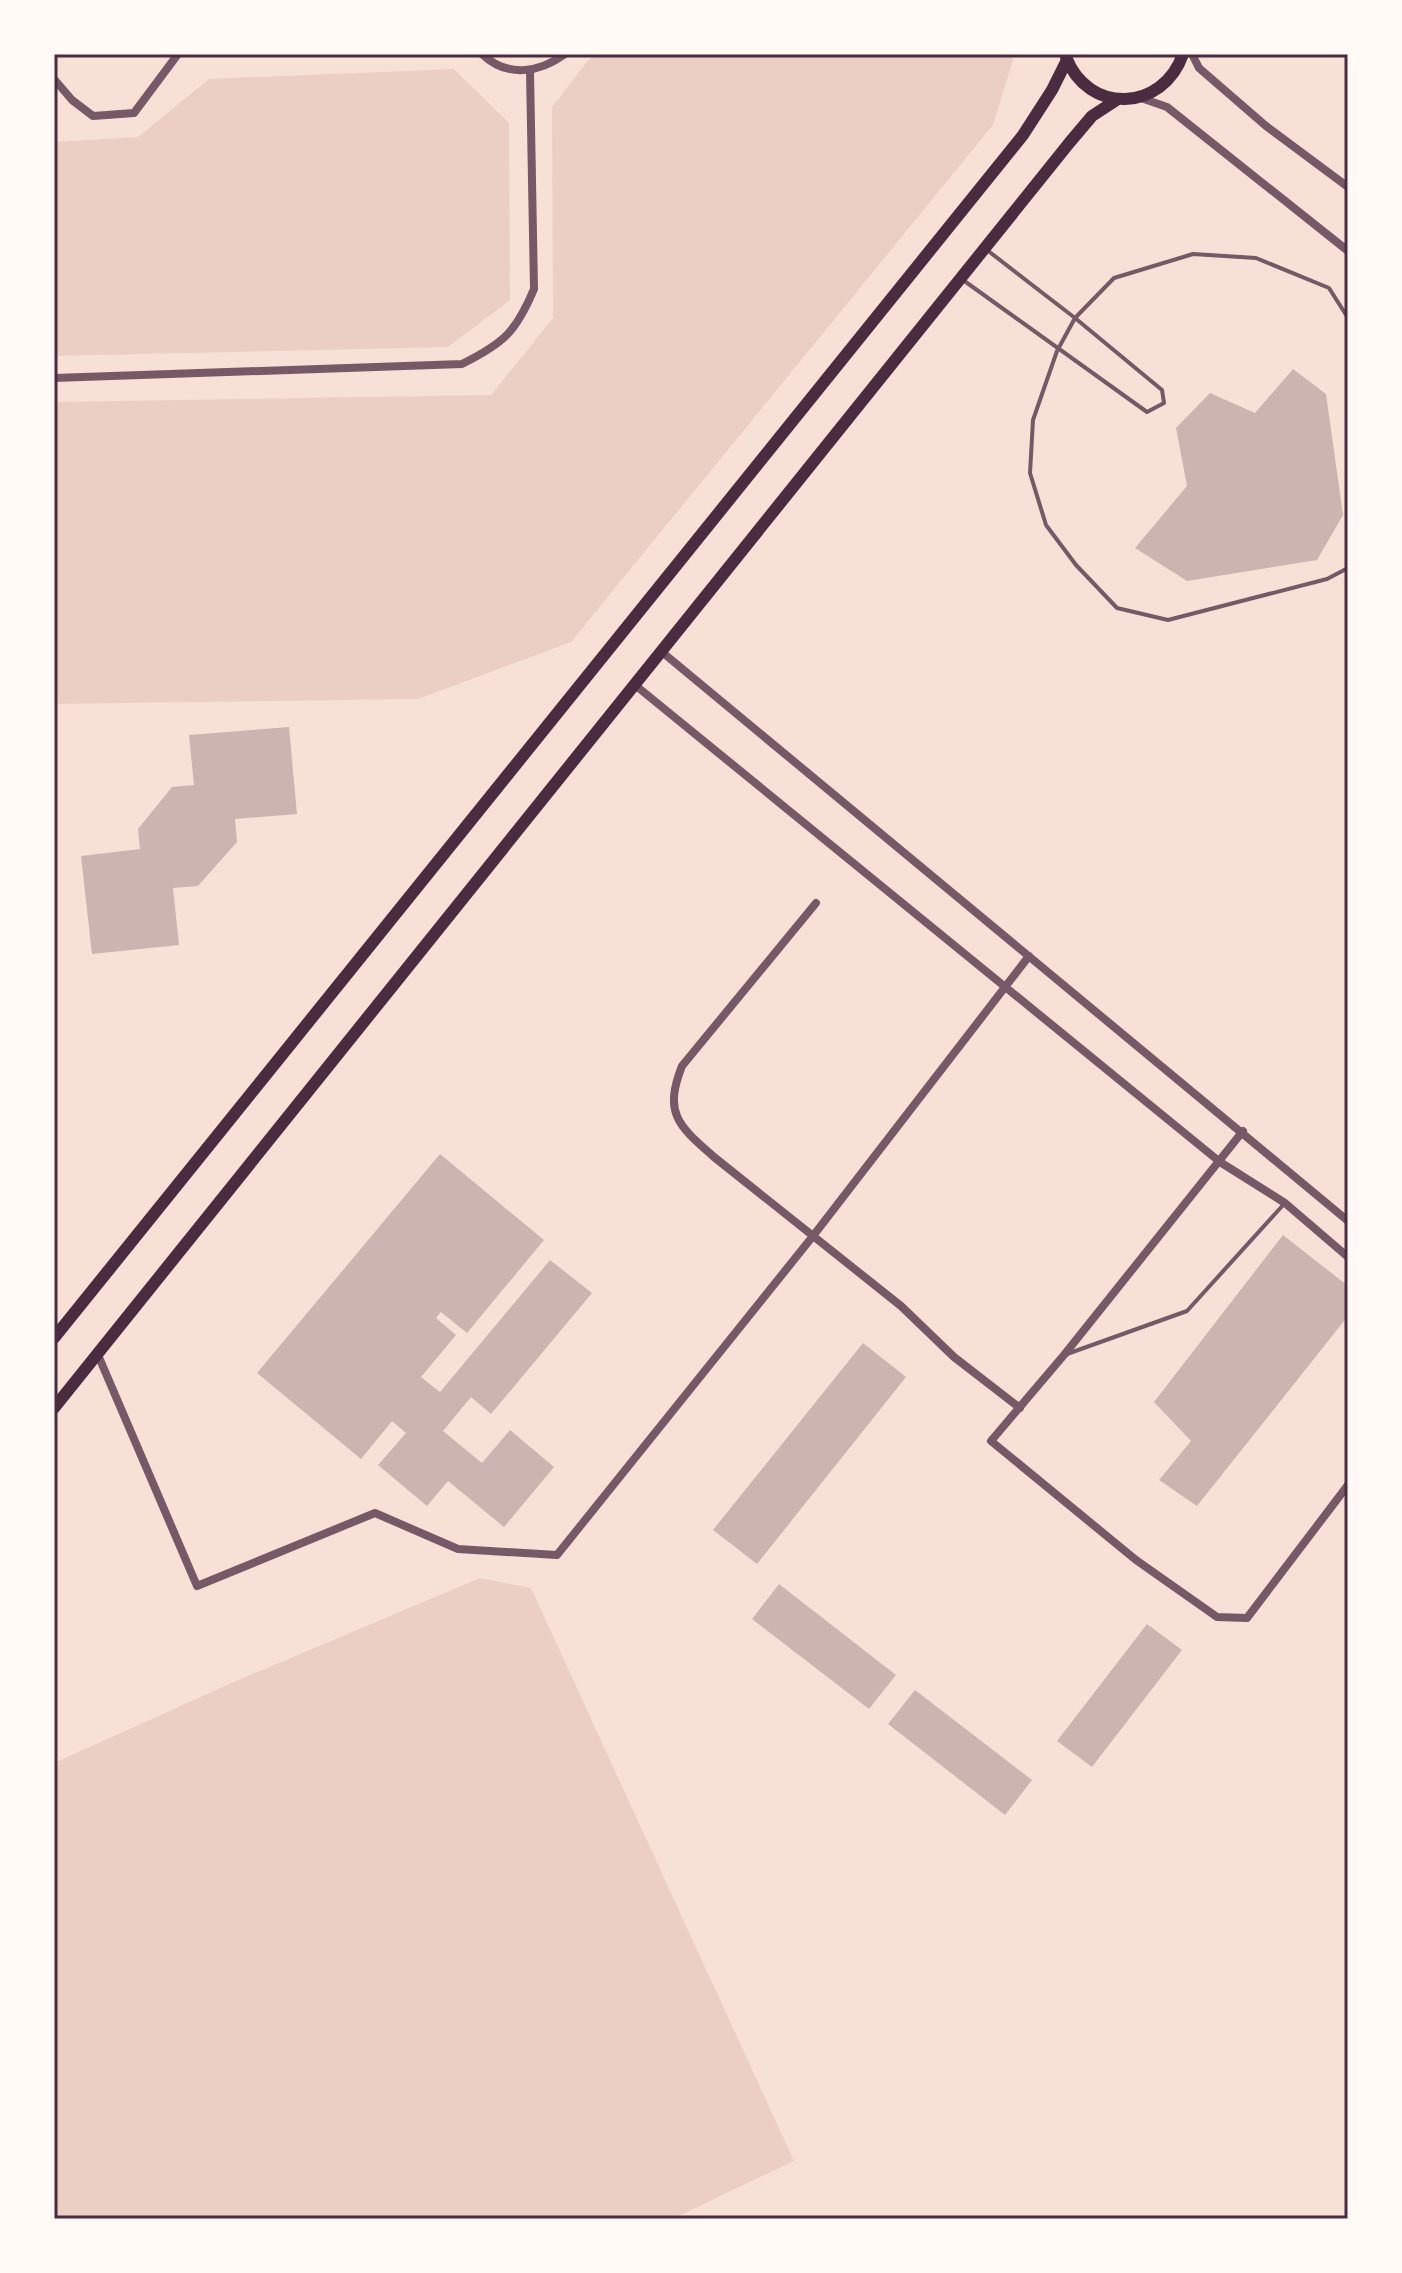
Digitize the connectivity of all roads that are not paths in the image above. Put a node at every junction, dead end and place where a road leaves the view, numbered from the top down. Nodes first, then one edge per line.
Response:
1 (178, 54) edge
2 (482, 54) edge
3 (565, 54) edge
4 (1183, 54) edge
5 (1192, 54) edge
6 (1066, 57) edge
7 (530, 71) junction
8 (54, 79) edge
9 (1141, 98) junction
10 (1118, 99) junction
11 (1348, 187) edge
12 (985, 249) junction
13 (1348, 251) edge
14 (961, 279) junction
15 (1075, 318) junction
16 (1348, 318) edge
17 (1059, 348) junction
18 (54, 378) edge
19 (1348, 568) edge
20 (662, 652) junction
21 (635, 685) junction
22 (816, 903) dead end
23 (1029, 956) junction
24 (1005, 987) junction
25 (1243, 1131) junction
26 (1220, 1162) junction
27 (1285, 1203) junction
28 (1348, 1221) edge
29 (813, 1236) junction
30 (1348, 1257) edge
31 (54, 1338) edge
32 (98, 1355) junction
33 (1064, 1355) junction
34 (54, 1408) edge
35 (1020, 1408) junction
36 (1348, 1485) edge

1 - 8 street
2 - 7 street
3 - 7 street
4 - 9 main road
5 - 11 street
6 - 10 main road
6 - 31 main road
7 - 18 street
9 - 10 main road
9 - 13 street
10 - 12 main road
12 - 14 main road
12 - 15 lane
14 - 17 lane
14 - 20 main road
15 - 16 lane
15 - 17 lane
15 - 17 lane
17 - 19 lane
20 - 21 main road
20 - 23 street
21 - 24 street
21 - 32 main road
22 - 29 street
23 - 24 street
23 - 25 street
24 - 26 street
24 - 29 street
25 - 26 street
25 - 28 street
26 - 27 street
26 - 33 street
27 - 30 street
27 - 33 lane
29 - 32 street
29 - 35 street
32 - 34 main road
33 - 35 street
35 - 36 street

